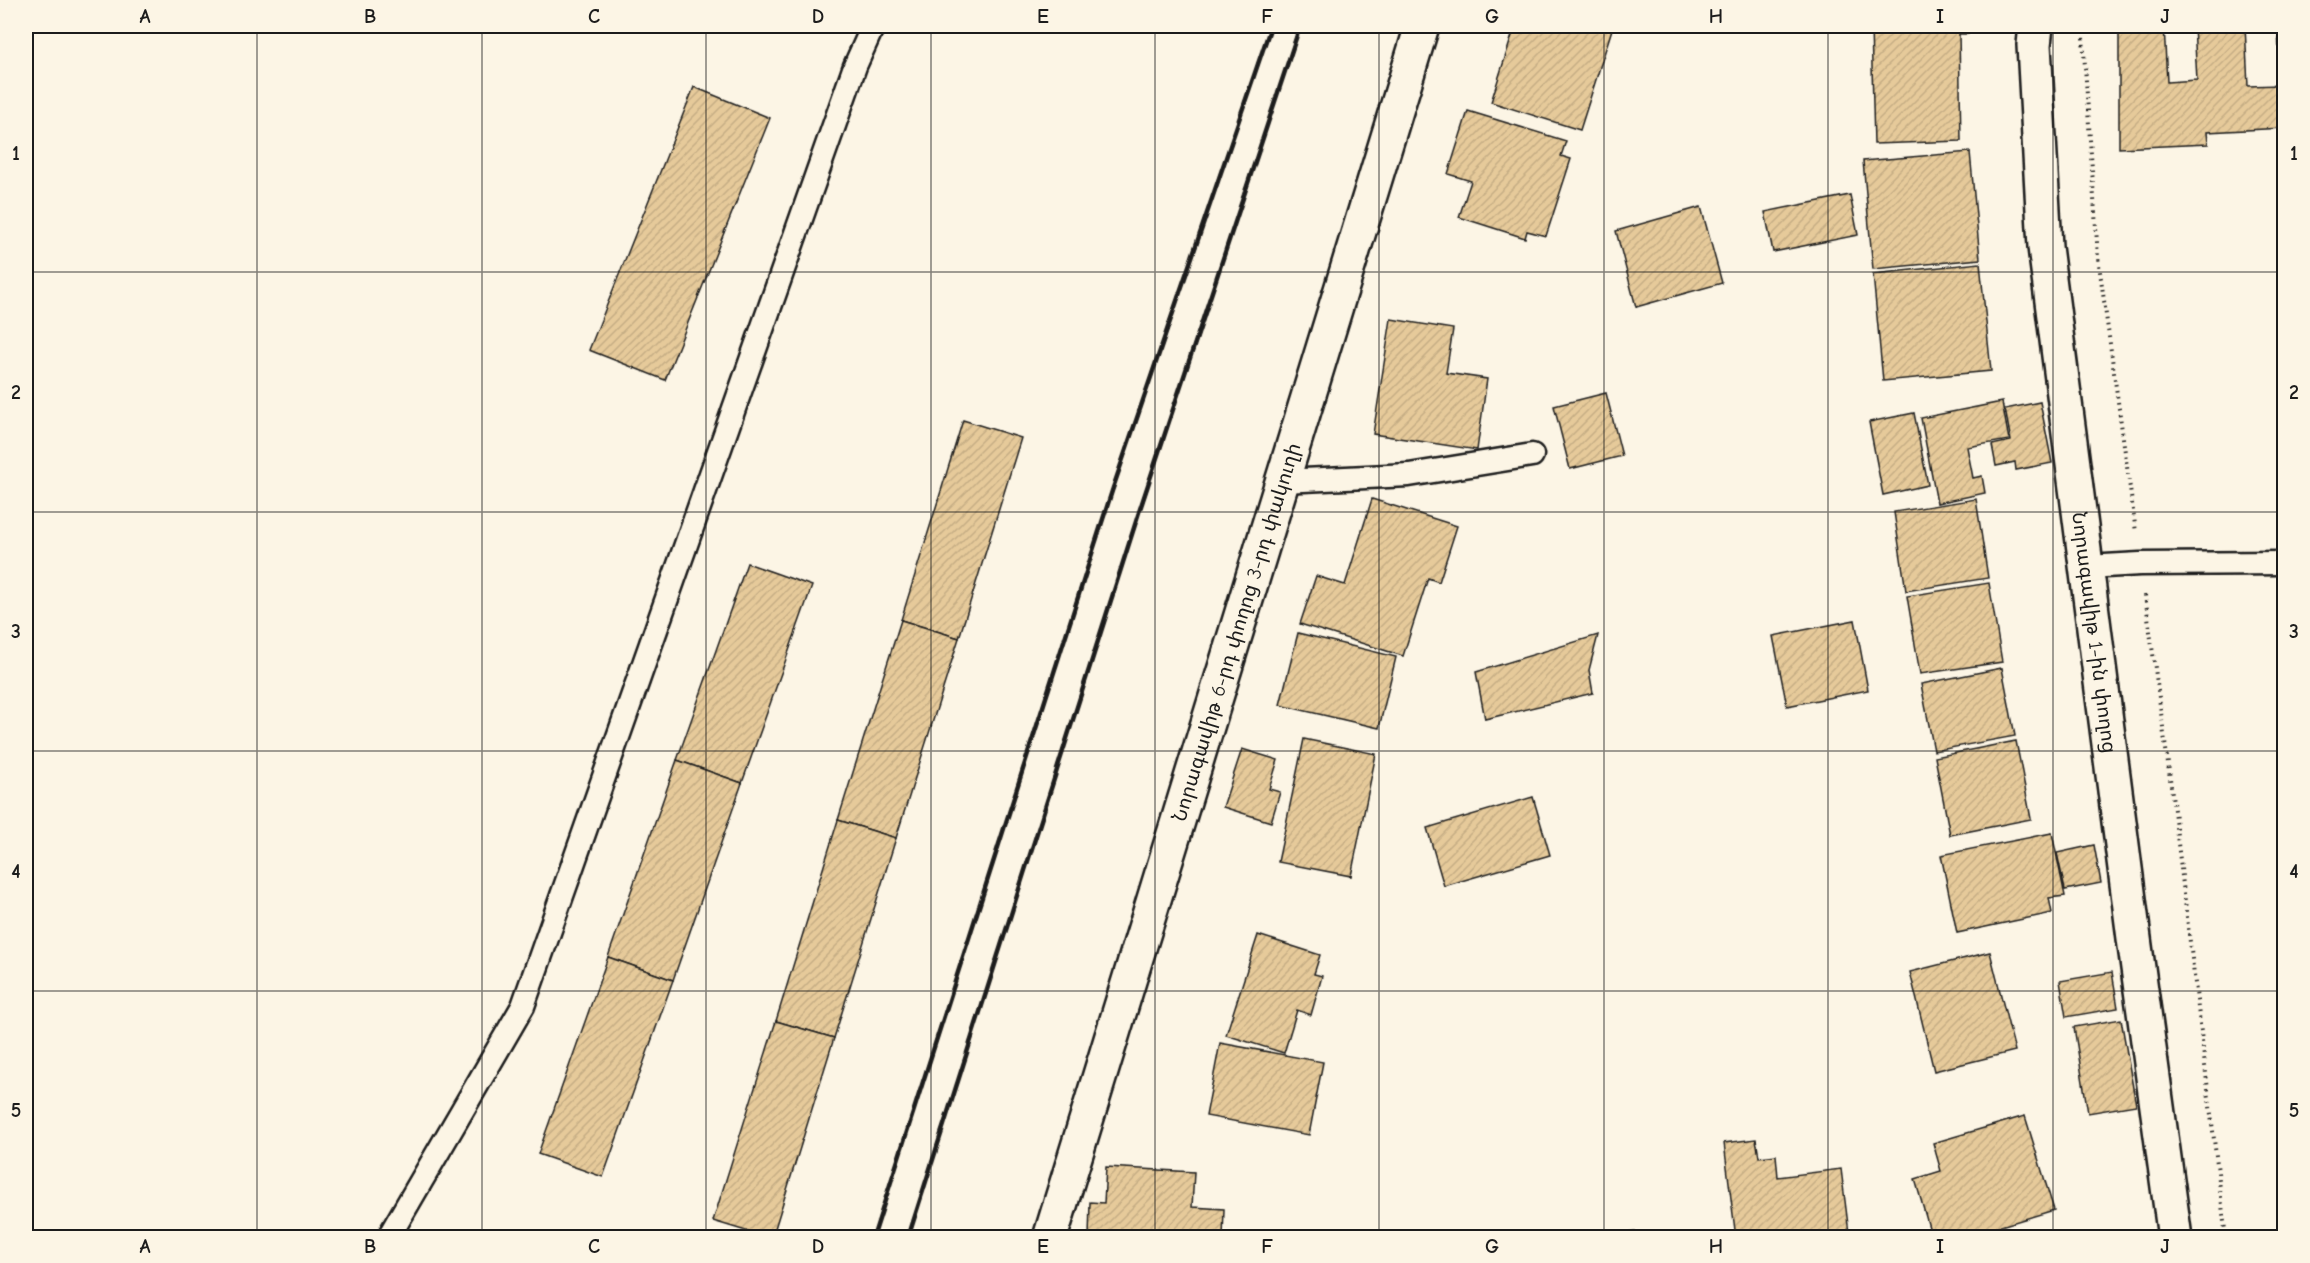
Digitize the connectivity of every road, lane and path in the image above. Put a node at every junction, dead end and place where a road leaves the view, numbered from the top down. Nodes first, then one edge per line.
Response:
1 (873, 26) edge
2 (1422, 26) edge
3 (2036, 26) edge
4 (2085, 26) edge
5 (1532, 455) dead end
6 (1282, 481) junction
7 (2284, 563) edge
8 (2140, 564) junction
9 (2087, 567) junction
10 (388, 1238) edge
11 (1050, 1238) edge
12 (2175, 1238) edge
13 (2226, 1238) edge

1 - 10 lane
2 - 6 street, Նորագավիթ 6-րդ փողոց 3-րդ փակուղի
3 - 9 street, Նորագավիթ 1-ին փողոց
4 - 8 path
5 - 6 lane
6 - 11 street, Նորագավիթ 6-րդ փողոց 3-րդ փակուղի
7 - 8 lane
8 - 9 lane
8 - 13 path
9 - 12 street, Նորագավիթ 1-ին փողոց

